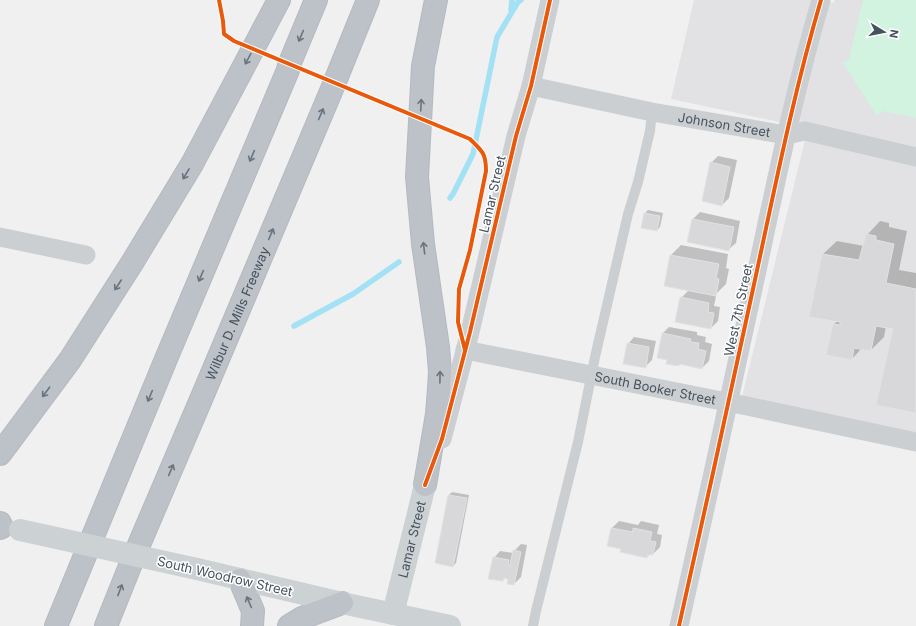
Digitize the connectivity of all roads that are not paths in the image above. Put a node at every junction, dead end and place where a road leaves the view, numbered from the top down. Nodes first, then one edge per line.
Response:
1 (279, 0) edge
2 (316, 0) edge
3 (368, 0) edge
4 (436, 0) edge
5 (550, 0) edge
6 (821, 0) edge
7 (531, 86) junction
8 (652, 112) junction
9 (786, 135) junction
10 (916, 157) edge
11 (0, 237) edge
12 (86, 255) dead end
13 (465, 350) junction
14 (591, 375) junction
15 (728, 403) junction
16 (916, 442) edge
17 (0, 454) edge
18 (425, 485) junction
19 (4, 527) edge
20 (240, 580) junction
21 (342, 603) junction
22 (393, 614) junction
23 (56, 626) edge
24 (106, 626) edge
25 (252, 626) edge
26 (289, 626) edge
27 (450, 626) edge
28 (533, 626) edge
29 (679, 626) edge

1 -> 17 highway
2 -> 23 highway
24 -> 3 highway, Wilbur D. Mills Freeway
18 -> 4 highway
5 - 7 street, Lamar Street
6 - 9 street, West 7th Street
7 - 8 street, Johnson Street
7 - 13 street, Lamar Street
8 - 9 street, Johnson Street
8 - 14 lane
9 - 10 street, Johnson Street
9 - 15 street, West 7th Street
11 - 12 street
13 - 14 street, South Booker Street
13 - 18 street, Lamar Street
14 - 15 street, South Booker Street
14 - 28 lane
15 - 16 street, South Booker Street
15 - 29 street, West 7th Street
18 - 22 main road, Lamar Street
19 - 20 main road, South Woodrow Street, bridge
20 - 21 main road, South Woodrow Street
25 -> 20 highway
21 - 22 main road, South Woodrow Street
21 - 26 highway
22 - 27 main road, South Woodrow Street

